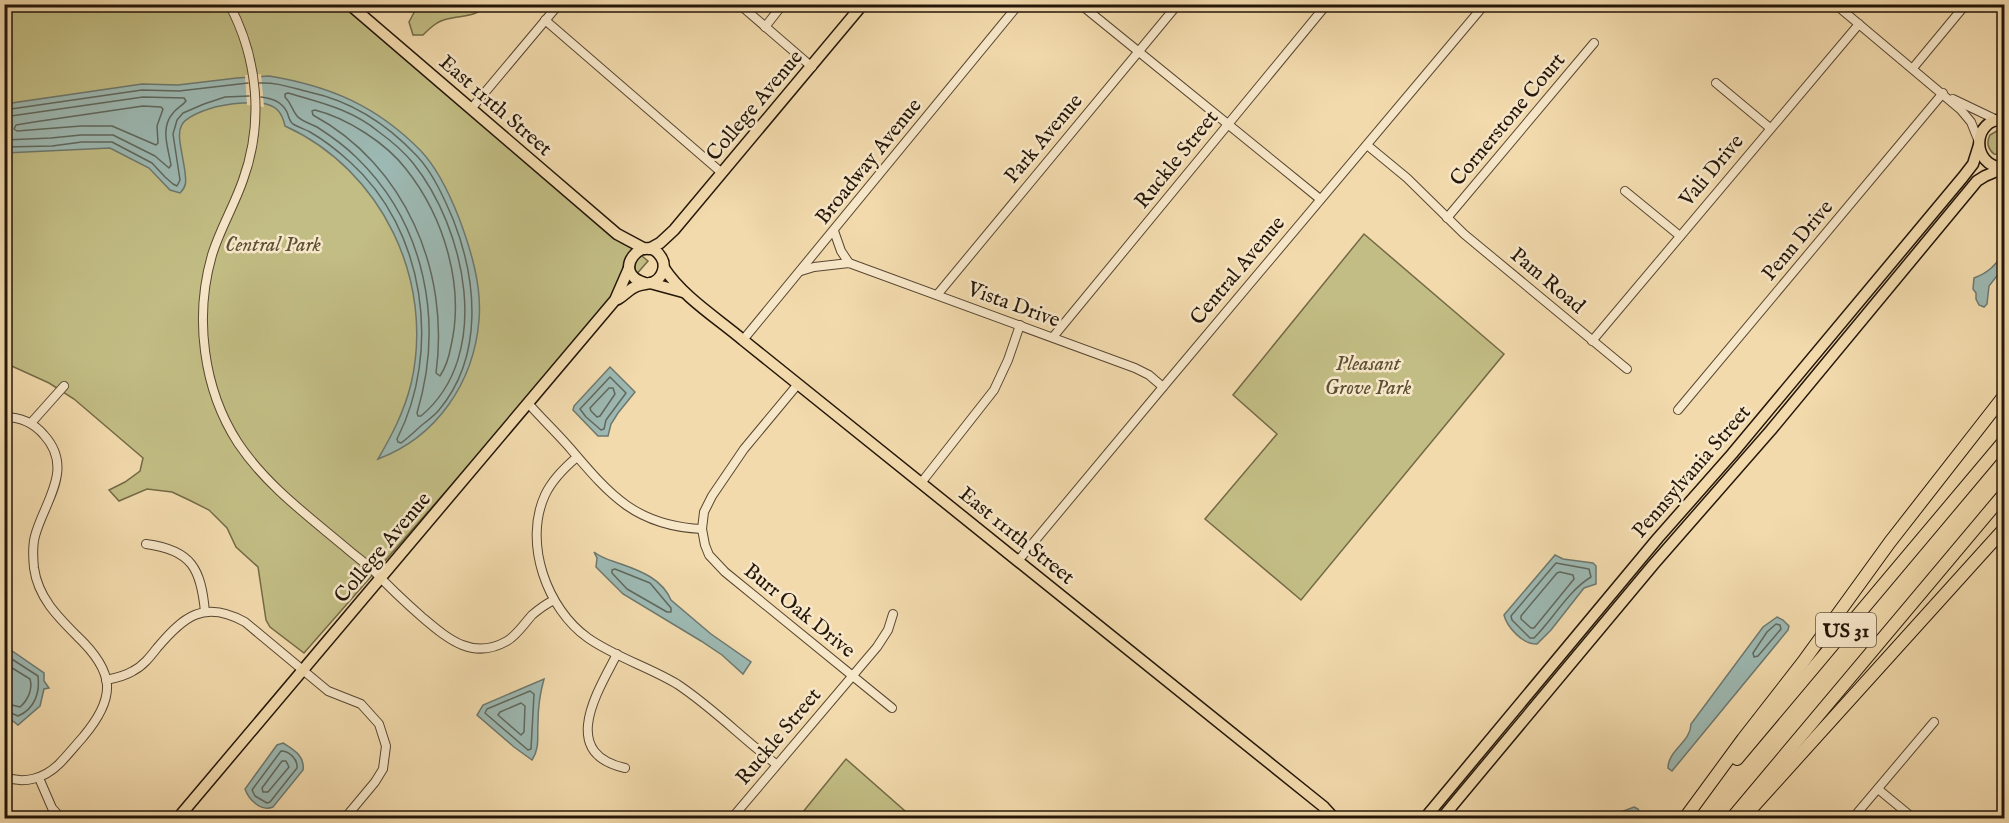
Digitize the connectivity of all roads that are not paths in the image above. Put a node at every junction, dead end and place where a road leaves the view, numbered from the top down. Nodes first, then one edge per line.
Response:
1 (229, 4) edge
2 (349, 4) edge
3 (559, 4) edge
4 (739, 4) edge
5 (783, 4) edge
6 (863, 4) edge
7 (1019, 4) edge
8 (1080, 4) edge
9 (1178, 4) edge
10 (1327, 4) edge
11 (1485, 4) edge
12 (1835, 4) edge
13 (1966, 4) edge
14 (545, 20) junction
15 (1859, 24) junction
16 (765, 27) junction
17 (1594, 43) dead end
18 (1138, 52) junction
19 (812, 67) junction
20 (1913, 68) junction
21 (1716, 83) dead end
22 (1945, 95) junction
23 (471, 109) junction
24 (2001, 119) edge
25 (1228, 124) junction
26 (1770, 128) junction
27 (1979, 144) junction
28 (1367, 145) junction
29 (2004, 168) edge
30 (722, 173) junction
31 (1625, 191) dead end
32 (1320, 199) junction
33 (1447, 218) junction
34 (675, 230) junction
35 (834, 231) junction
36 (617, 234) junction
37 (1680, 237) junction
38 (647, 249) junction
39 (849, 263) junction
40 (629, 265) junction
41 (664, 265) junction
42 (801, 271) junction
43 (648, 283) junction
44 (686, 293) junction
45 (937, 295) junction
46 (615, 300) junction
47 (1020, 325) junction
48 (1053, 337) junction
49 (744, 340) junction
50 (1592, 341) junction
51 (1627, 369) dead end
52 (798, 384) junction
53 (64, 386) dead end
54 (1162, 387) junction
55 (2004, 396) edge
56 (528, 403) junction
57 (1678, 410) dead end
58 (4, 417) edge
59 (31, 423) junction
60 (2004, 441) edge
61 (577, 457) junction
62 (921, 483) junction
63 (2004, 494) edge
64 (702, 529) junction
65 (2004, 529) edge
66 (146, 544) dead end
67 (1018, 561) junction
68 (381, 579) junction
69 (554, 600) junction
70 (205, 612) junction
71 (893, 614) dead end
72 (617, 654) junction
73 (302, 671) junction
74 (852, 676) junction
75 (106, 680) junction
76 (892, 708) dead end
77 (1934, 722) dead end
78 (776, 765) junction
79 (625, 768) dead end
80 (4, 777) edge
81 (39, 778) junction
82 (1878, 789) junction
83 (1324, 807) junction
84 (61, 819) edge
85 (177, 819) edge
86 (345, 819) edge
87 (732, 819) edge
88 (1334, 819) edge
89 (1344, 819) edge
90 (1425, 819) edge
91 (1442, 819) edge
92 (1687, 819) edge
93 (1732, 819) edge
94 (1743, 819) edge
95 (1853, 819) edge
96 (1913, 819) edge

1 - 68 street
2 - 23 main road, East 111th Street
3 - 14 street
4 - 16 street
5 - 16 street
6 - 19 main road, College Avenue
7 - 35 street, Broadway Avenue
8 - 18 street
9 - 18 street, Park Avenue
10 - 25 street, Ruckle Street
11 - 28 street, Central Avenue
12 - 15 street
13 - 20 street
14 - 23 street
14 - 30 street
15 - 20 street
15 - 26 street, Vali Drive
16 - 19 street
17 - 33 street, Cornerstone Court
18 - 25 street
18 - 45 street, Park Avenue
19 - 30 main road, College Avenue
20 - 22 street
21 - 26 street
22 - 24 street
22 - 27 street
22 - 57 street, Penn Drive
23 - 36 main road, East 111th Street
24 - 27 main road, Pennsylvania Street
25 - 32 street
25 - 48 street, Ruckle Street
26 - 37 street, Vali Drive
27 - 29 main road
27 - 90 main road, Pennsylvania Street
28 - 32 street, Central Avenue
28 - 33 street, Pam Road
29 - 91 main road, Pennsylvania Street
30 - 34 main road, College Avenue
31 - 37 street
32 - 54 street, Central Avenue
33 - 50 street, Pam Road
34 - 38 main road, College Avenue
34 - 41 main road, College Avenue
35 - 39 street
35 - 42 street, Broadway Avenue
36 - 38 main road, East 111th Street
36 - 40 main road, East 111th Street
37 - 50 street, Vali Drive
38 - 40 main road
38 - 41 main road
39 - 42 street, Vista Drive
39 - 45 street, Vista Drive
40 - 43 main road
40 - 46 main road, College Avenue
41 - 43 main road
41 - 44 main road, East 111th Street
42 - 49 street, Broadway Avenue
43 - 44 main road, East 111th Street
43 - 46 main road, College Avenue
44 - 49 main road, East 111th Street
45 - 47 street, Vista Drive
46 - 56 main road, College Avenue
47 - 48 street, Vista Drive
47 - 62 street
48 - 54 street, Vista Drive
49 - 52 main road, East 111th Street
50 - 51 street, Pam Road
52 - 62 main road, East 111th Street
52 - 64 street
53 - 59 street
54 - 67 street, Central Avenue
55 - 92 highway
56 - 61 street
56 - 68 main road, College Avenue
58 - 59 street
59 - 75 street
60 - 92 highway, US 31
61 - 64 street
61 - 69 street
62 - 67 main road, East 111th Street
63 - 93 highway, US 31
64 - 74 street, Burr Oak Drive
65 - 94 highway
66 - 70 street
67 - 83 main road, East 111th Street
68 - 69 street
68 - 73 main road, College Avenue
69 - 72 street
70 - 73 street
70 - 75 street
71 - 74 street, Ruckle Street
72 - 78 street
72 - 79 street
73 - 85 main road, College Avenue
73 - 86 street
74 - 76 street, Burr Oak Drive
74 - 78 street, Ruckle Street
75 - 81 street
77 - 82 street
78 - 87 street, Ruckle Street
80 - 81 street
81 - 84 street
82 - 95 street
82 - 96 street
83 - 88 main road, East 111th Street
83 - 89 main road, East 111th Street

